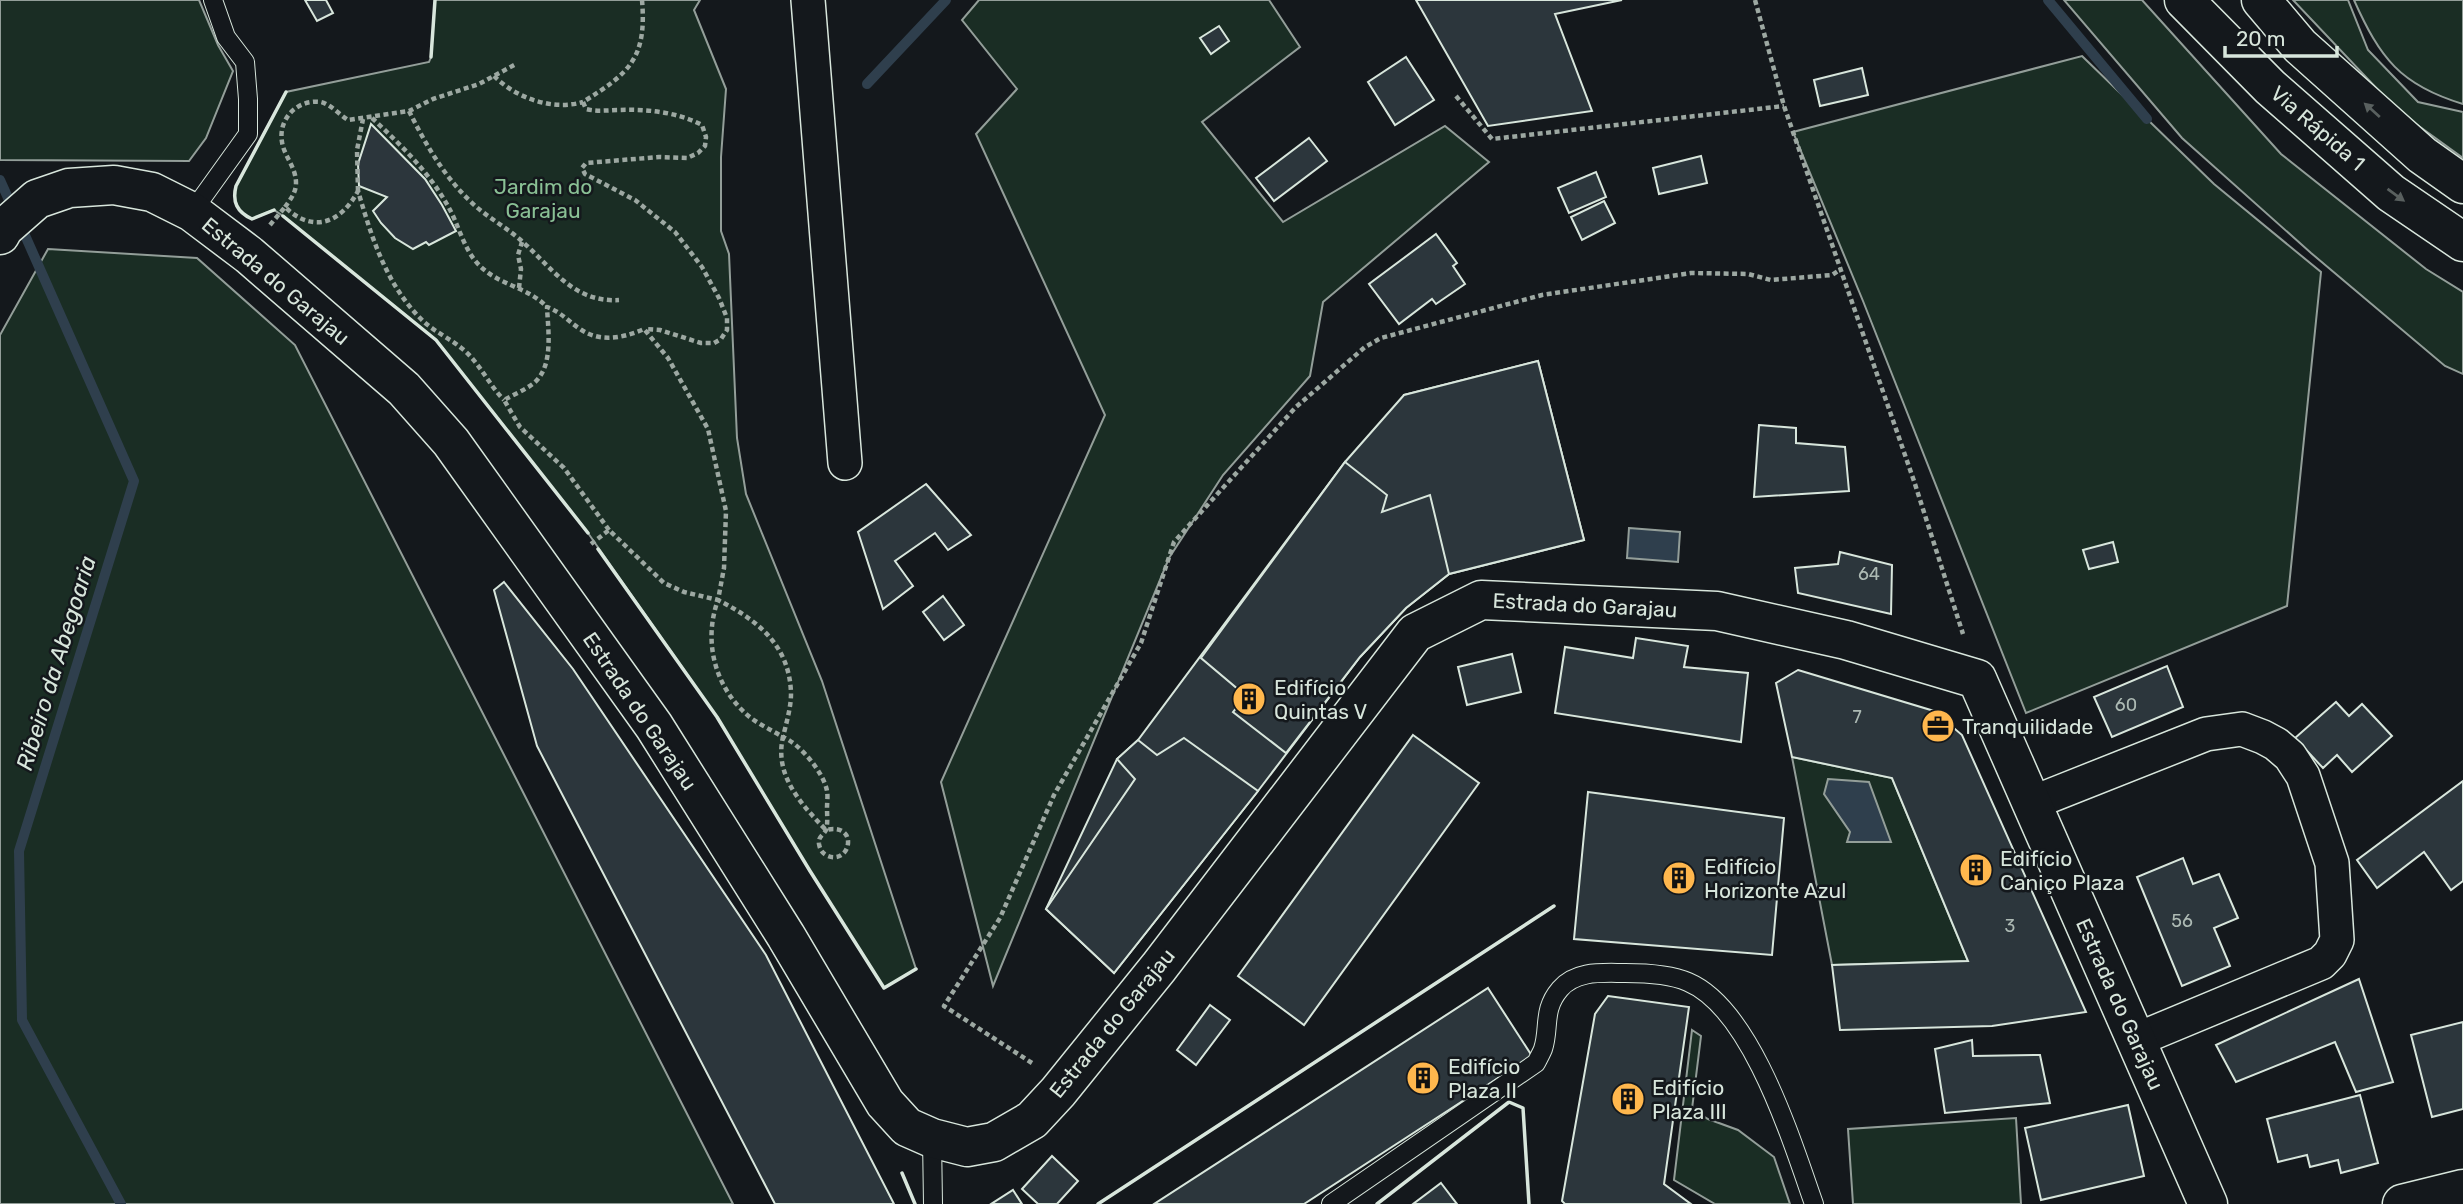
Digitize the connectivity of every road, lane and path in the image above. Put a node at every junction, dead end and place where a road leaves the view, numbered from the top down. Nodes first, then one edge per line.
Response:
1 (212, 0) edge
2 (642, 0) edge
3 (808, 0) edge
4 (1755, 0) edge
5 (2184, 0) edge
6 (2261, 0) edge
7 (516, 64) dead end
8 (494, 76) junction
9 (1456, 96) dead end
10 (583, 102) junction
11 (1784, 106) junction
12 (409, 111) junction
13 (363, 118) junction
14 (372, 118) junction
15 (2463, 184) edge
16 (358, 191) junction
17 (285, 207) junction
18 (192, 212) junction
19 (2, 232) edge
20 (263, 235) dead end
21 (522, 242) junction
22 (2463, 242) edge
23 (1841, 270) junction
24 (519, 288) junction
25 (619, 300) dead end
26 (547, 307) junction
27 (644, 329) junction
28 (504, 400) junction
29 (845, 463) dead end
30 (610, 530) junction
31 (591, 544) dead end
32 (718, 600) junction
33 (1978, 679) junction
34 (783, 737) junction
35 (2032, 803) junction
36 (826, 830) junction
37 (2136, 1040) junction
38 (1025, 1070) dead end
39 (932, 1138) junction
40 (2463, 1189) edge
41 (933, 1204) edge
42 (1331, 1204) edge
43 (1814, 1204) edge
44 (2208, 1204) edge
45 (2402, 1204) edge

1 - 18 lane
2 - 10 path
3 - 29 street
4 - 11 path
5 -> 22 main road, Via Rápida 1
15 -> 6 main road
7 - 8 path
8 - 10 path
8 - 12 path
9 - 11 path
10 - 27 path
11 - 23 path
12 - 14 path
12 - 21 path
13 - 14 path
13 - 16 path
13 - 17 path
14 - 24 path
16 - 17 path
16 - 28 path
17 - 20 path
18 - 19 main road, Estrada do Garajau
18 - 39 main road, Estrada do Garajau
21 - 24 path
21 - 25 path
23 - 33 path
23 - 38 path
24 - 26 path
26 - 27 path
26 - 28 path
27 - 32 path
28 - 30 path
30 - 31 path
30 - 32 path
32 - 34 path
32 - 34 path
33 - 35 main road, Estrada do Garajau
33 - 39 main road, Estrada do Garajau
34 - 36 path
34 - 36 path
35 - 37 main road, Estrada do Garajau
35 - 37 street
36 - 36 path
37 - 44 main road, Estrada do Garajau
39 - 41 lane
40 - 45 main road
42 - 43 lane

